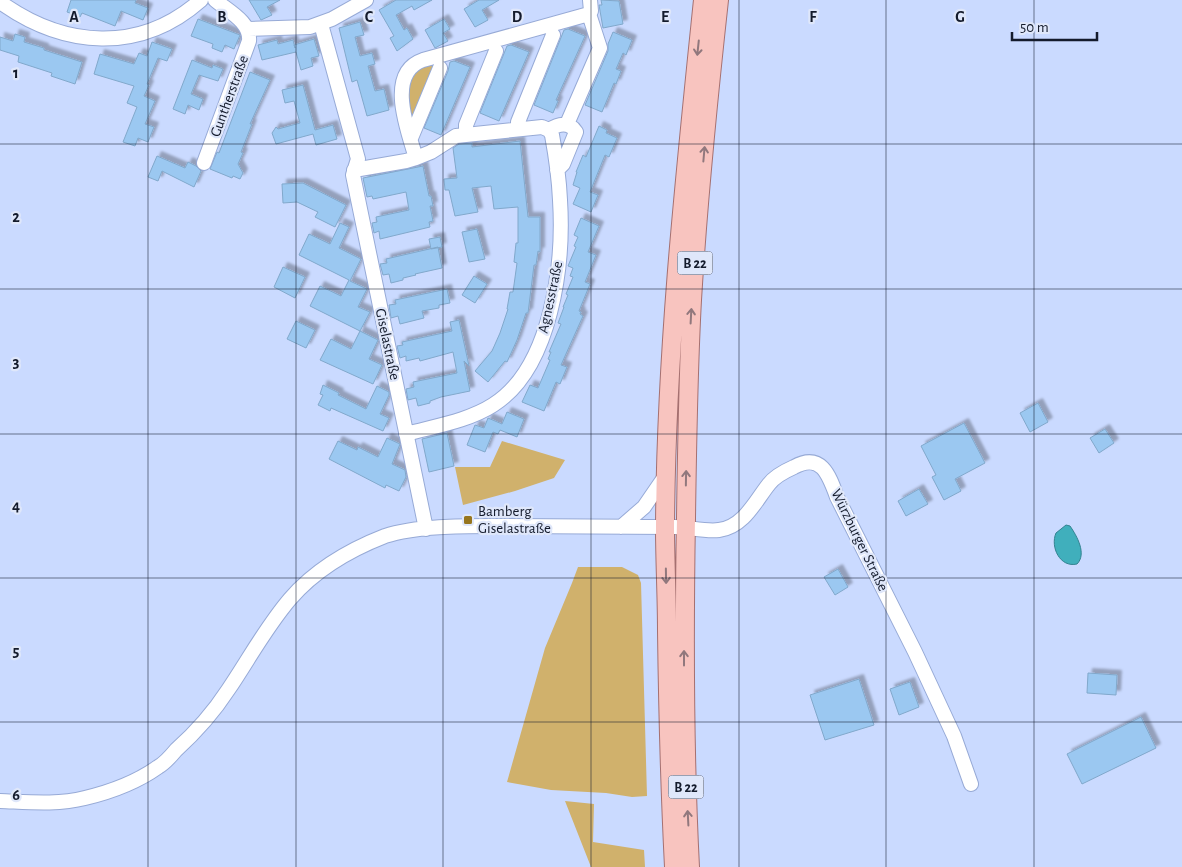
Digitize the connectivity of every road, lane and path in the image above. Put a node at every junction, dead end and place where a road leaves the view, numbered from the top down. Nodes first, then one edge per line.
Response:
1 (201, 0) edge
2 (215, 0) edge
3 (366, 0) edge
4 (703, 0) edge
5 (719, 0) edge
6 (0, 2) edge
7 (590, 11) edge
8 (320, 24) junction
9 (248, 29) junction
10 (553, 35) dead end
11 (496, 51) dead end
12 (440, 68) dead end
13 (570, 126) junction
14 (518, 129) junction
15 (549, 130) junction
16 (409, 132) junction
17 (466, 134) junction
18 (411, 160) junction
19 (204, 163) dead end
20 (356, 164) junction
21 (557, 170) junction
22 (406, 434) junction
23 (667, 475) junction
24 (621, 527) junction
25 (665, 527) junction
26 (686, 527) junction
27 (426, 529) junction
28 (971, 784) dead end
29 (0, 801) edge
30 (674, 867) edge
31 (690, 867) edge

1 - 6 street
2 - 9 street
3 - 8 street
4 -> 23 main road, B 22
26 -> 5 main road, B 22
7 - 13 street
7 - 16 street
8 - 9 street
8 - 20 street
9 - 19 street, Guntherstraße
10 - 14 street
11 - 17 street
12 - 16 street
13 - 15 street
13 - 21 street
14 - 15 street
14 - 17 street
15 - 21 street, Agnesstraße
16 - 18 street
17 - 18 street
18 - 20 street
20 - 22 street, Giselastraße
21 - 22 street, Agnesstraße
22 - 27 street, Giselastraße
23 - 24 street
23 - 25 main road, B 22
24 - 25 street, Würzburger Straße
24 - 27 street, Würzburger Straße
25 - 26 street, Würzburger Straße
25 -> 30 main road, B 22
26 - 28 street, Würzburger Straße
31 -> 26 main road, B 22
27 - 29 street, Würzburger Straße

